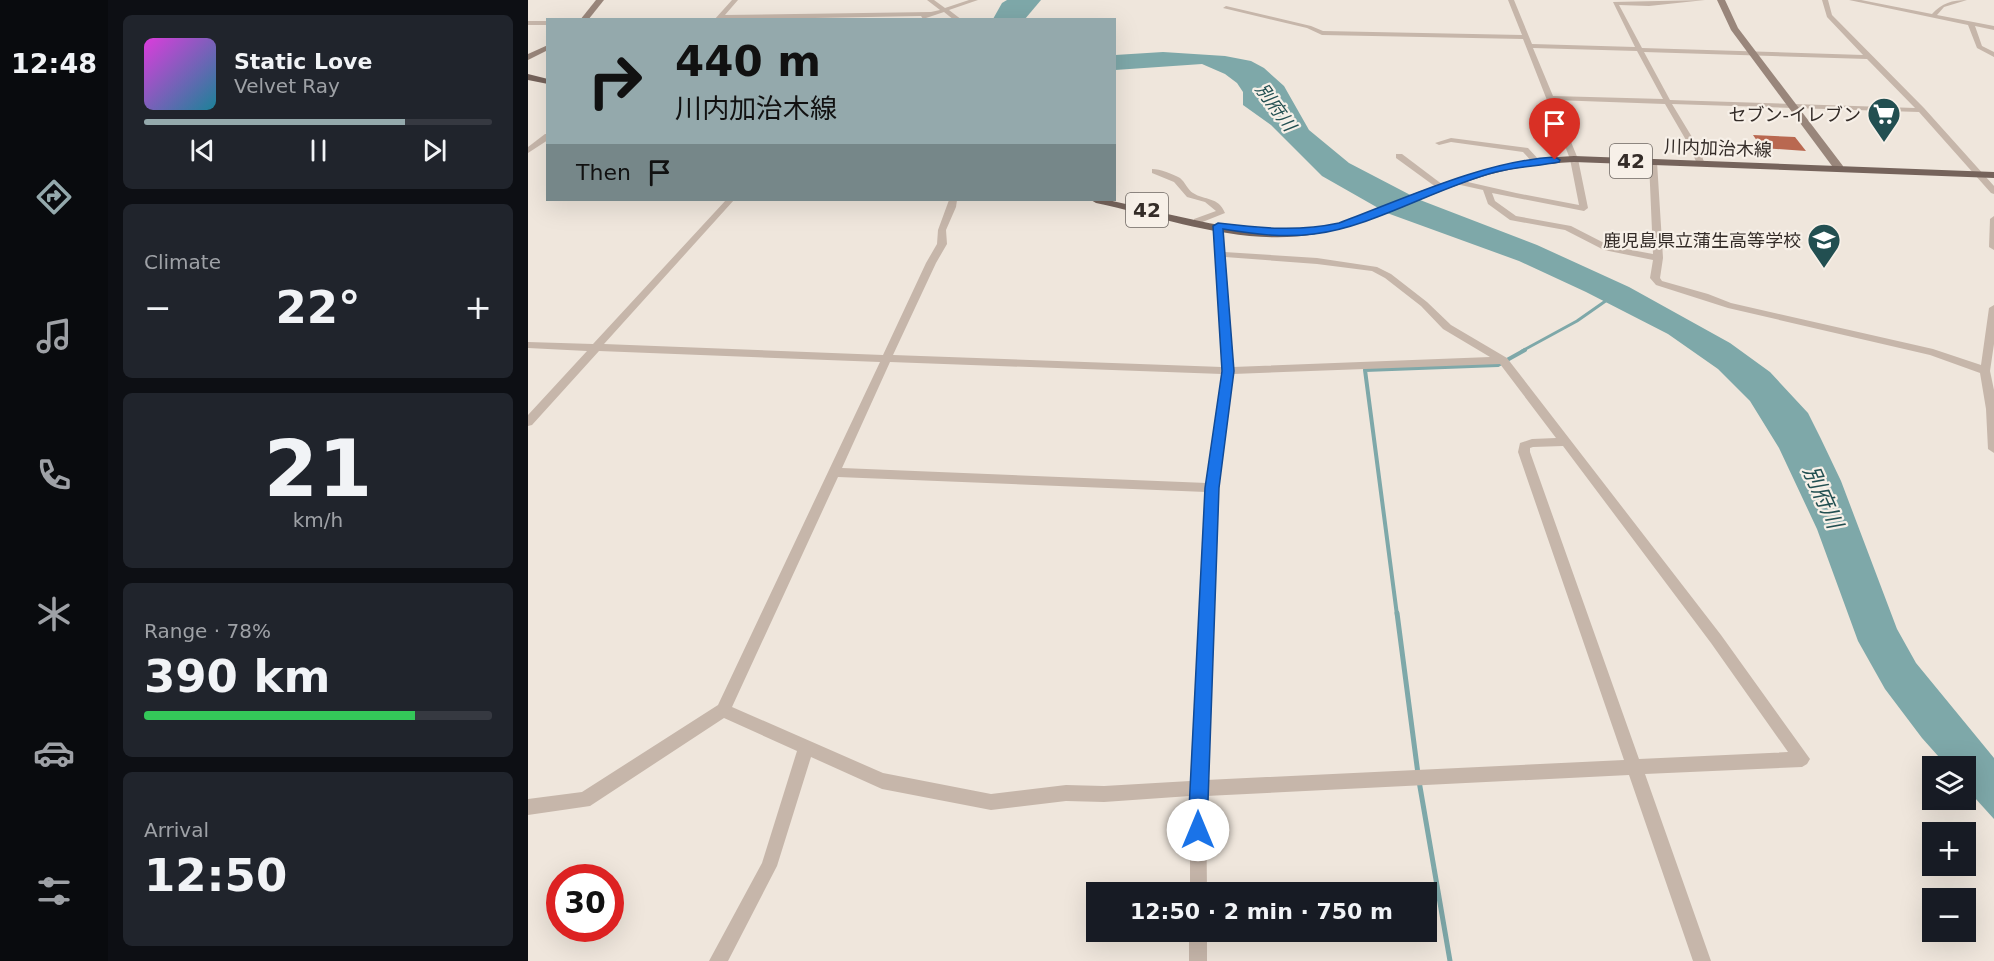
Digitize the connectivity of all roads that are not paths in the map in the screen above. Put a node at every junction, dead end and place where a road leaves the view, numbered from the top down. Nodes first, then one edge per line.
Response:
1 (600, 0) edge
2 (735, 0) edge
3 (930, 0) edge
4 (975, 0) edge
5 (1227, 0) edge
6 (1511, 0) edge
7 (1702, 0) edge
8 (1722, 0) edge
9 (1825, 0) edge
10 (1852, 0) edge
11 (1964, 0) edge
12 (1861, 1) edge
13 (944, 10) junction
14 (930, 14) junction
15 (1934, 15) junction
16 (586, 18) edge
17 (718, 18) edge
18 (923, 18) edge
19 (956, 18) edge
20 (528, 23) edge
21 (546, 23) edge
22 (1971, 23) junction
23 (1994, 28) edge
24 (1526, 37) junction
25 (1529, 46) junction
26 (545, 50) edge
27 (1640, 50) junction
28 (1752, 52) junction
29 (1994, 55) edge
30 (528, 57) edge
31 (1868, 57) junction
32 (528, 78) edge
33 (546, 82) edge
34 (1550, 98) junction
35 (1667, 101) junction
36 (1792, 106) junction
37 (1921, 110) junction
38 (546, 138) edge
39 (1439, 143) dead end
40 (528, 152) edge
41 (1399, 156) dead end
42 (1574, 159) junction
43 (1536, 161) junction
44 (1653, 162) junction
45 (1701, 164) junction
46 (1839, 168) junction
47 (1155, 171) dead end
48 (1980, 175) junction
49 (1994, 175) edge
50 (1458, 182) junction
51 (1443, 188) junction
52 (1487, 190) junction
53 (1994, 191) edge
54 (729, 201) edge
55 (953, 201) edge
56 (1101, 201) edge
57 (1994, 219) edge
58 (1197, 221) junction
59 (1218, 226) junction
60 (1994, 238) edge
61 (1994, 247) edge
62 (1220, 254) junction
63 (1658, 258) junction
64 (1994, 308) edge
65 (1992, 342) edge
66 (528, 345) edge
67 (595, 348) junction
68 (888, 359) junction
69 (1503, 360) junction
70 (1228, 371) junction
71 (1985, 371) junction
72 (1993, 409) edge
73 (528, 422) edge
74 (1567, 441) junction
75 (1994, 448) edge
76 (834, 472) junction
77 (1212, 488) junction
78 (723, 710) junction
79 (806, 747) junction
80 (1633, 766) junction
81 (1198, 788) junction
82 (528, 807) edge
83 (1198, 882) edge
84 (1198, 942) edge
85 (718, 961) edge
86 (1197, 961) edge
87 (1702, 961) edge

1 - 16 street
2 - 17 street
3 - 13 street
4 - 13 street
5 - 24 street
6 - 24 street
7 - 27 street
8 - 28 street
9 - 31 street
10 - 12 street
11 - 15 street
12 - 15 street
13 - 14 street
13 - 19 street
14 - 17 street
14 - 18 street
15 - 22 street
20 - 21 street
22 - 23 street
22 - 29 street
24 - 25 street
25 - 27 street
25 - 34 street
26 - 30 street
27 - 28 street
27 - 35 street
28 - 31 street
28 - 36 street
31 - 37 street
32 - 33 main road
34 - 35 street
34 - 42 street
35 - 36 street
35 - 45 street
36 - 37 street
36 - 46 street
37 - 48 street
38 - 40 street
39 - 43 street
41 - 51 street
42 - 43 main road, 川内加治木線 / 42
42 - 44 main road, 川内加治木線 / 42
42 - 52 street
43 - 50 main road, 川内加治木線 / 42
44 - 45 main road, 川内加治木線 / 42
44 - 63 street
45 - 46 main road, 川内加治木線 / 42
46 - 48 main road, 川内加治木線 / 42
47 - 58 street
48 - 49 main road, 川内加治木線 / 42
48 - 53 street
50 - 51 main road, 川内加治木線 / 42
50 - 52 street
51 - 59 main road, 川内加治木線 / 42
52 - 63 street
54 - 67 street
55 - 68 street
56 - 58 main road, 川内加治木線 / 42
57 - 60 street
58 - 59 main road, 川内加治木線 / 42
59 - 62 street
60 - 61 street
62 - 69 street
62 - 70 street
63 - 71 street
64 - 65 street
65 - 71 street
66 - 67 street
67 - 68 street
67 - 73 street
68 - 70 street
68 - 76 street
69 - 70 street
69 - 74 street
70 - 77 street
71 - 72 street
72 - 75 street
74 - 80 street
74 - 80 street
76 - 77 street
76 - 78 street
77 - 81 street
78 - 79 street
78 - 82 street
79 - 81 street
79 - 85 street
80 - 81 street
80 - 87 street
81 - 83 street
84 - 86 street

